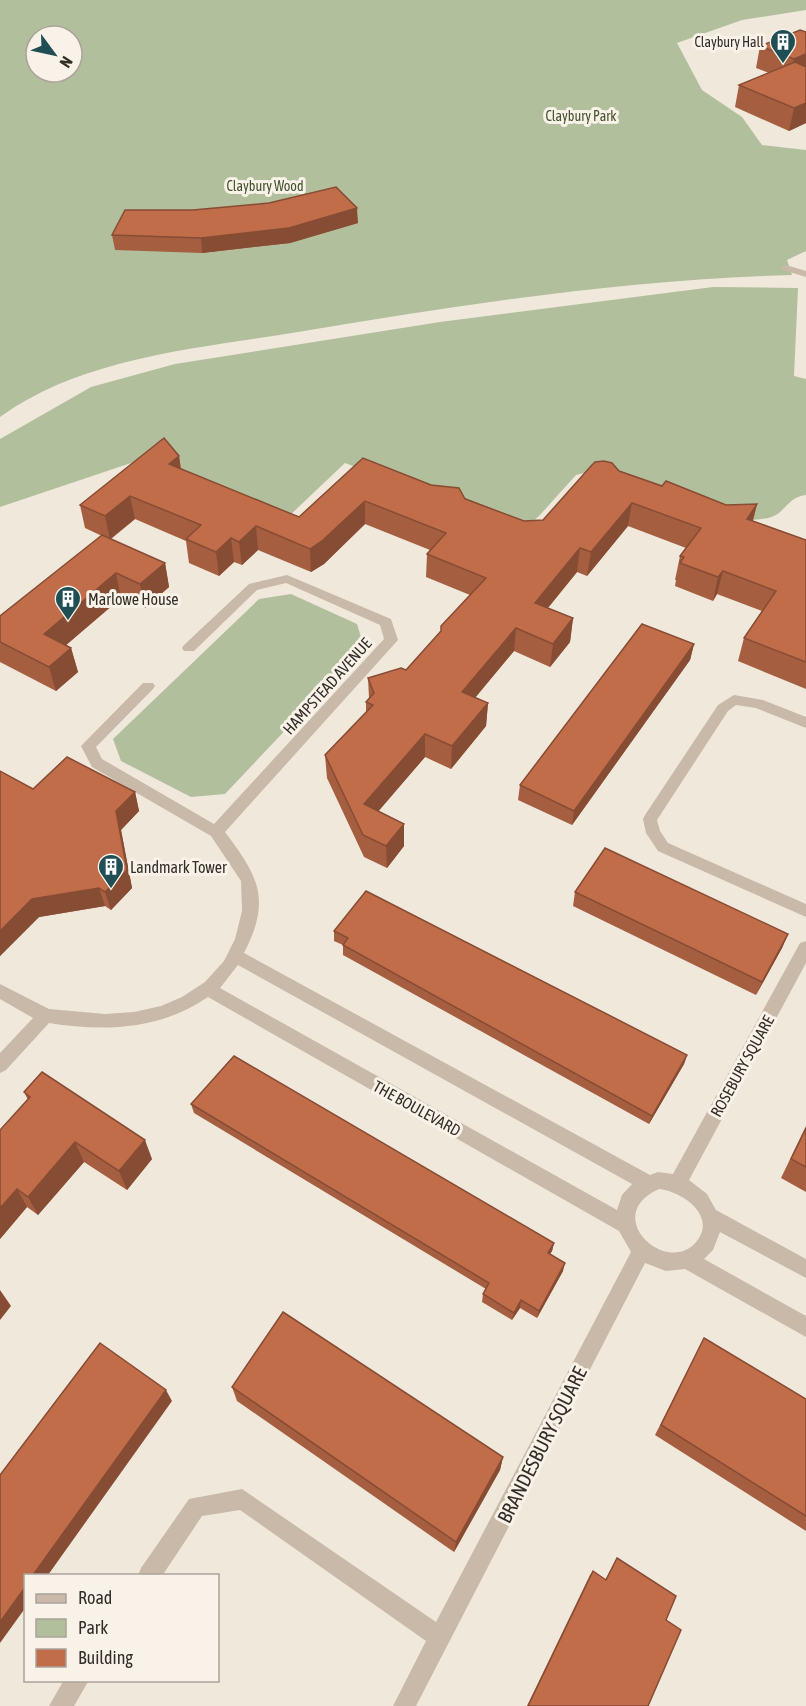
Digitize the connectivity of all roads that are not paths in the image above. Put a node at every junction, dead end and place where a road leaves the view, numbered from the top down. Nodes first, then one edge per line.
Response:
1 (786, 268) dead end
2 (806, 274) edge
3 (189, 648) dead end
4 (148, 686) dead end
5 (806, 723) edge
6 (216, 832) junction
7 (806, 911) edge
8 (806, 948) edge
9 (237, 957) junction
10 (209, 990) junction
11 (0, 991) edge
12 (46, 1016) junction
13 (0, 1065) edge
14 (648, 1183) junction
15 (678, 1183) junction
16 (709, 1216) junction
17 (626, 1225) junction
18 (642, 1251) junction
19 (686, 1260) junction
20 (806, 1269) edge
21 (806, 1327) edge
22 (150, 1574) edge
23 (441, 1638) junction
24 (77, 1682) edge
25 (60, 1706) edge
26 (404, 1706) edge

1 - 2 street
3 - 6 street, HAMPSTEAD AVENUE
4 - 6 street
5 - 7 street
6 - 9 street
8 - 15 street, ROSEBURY SQUARE
9 - 10 street
9 - 14 street
10 - 12 street
10 - 17 street, THE BOULEVARD
11 - 12 street
12 - 13 street
14 - 15 street
14 - 17 street
15 - 16 street
16 - 19 street
16 - 20 street
17 - 18 street
18 - 19 street
18 - 23 street, BRANDESBURY SQUARE
19 - 21 street
22 - 23 street
23 - 26 street, BRANDESBURY SQUARE
24 - 25 street

